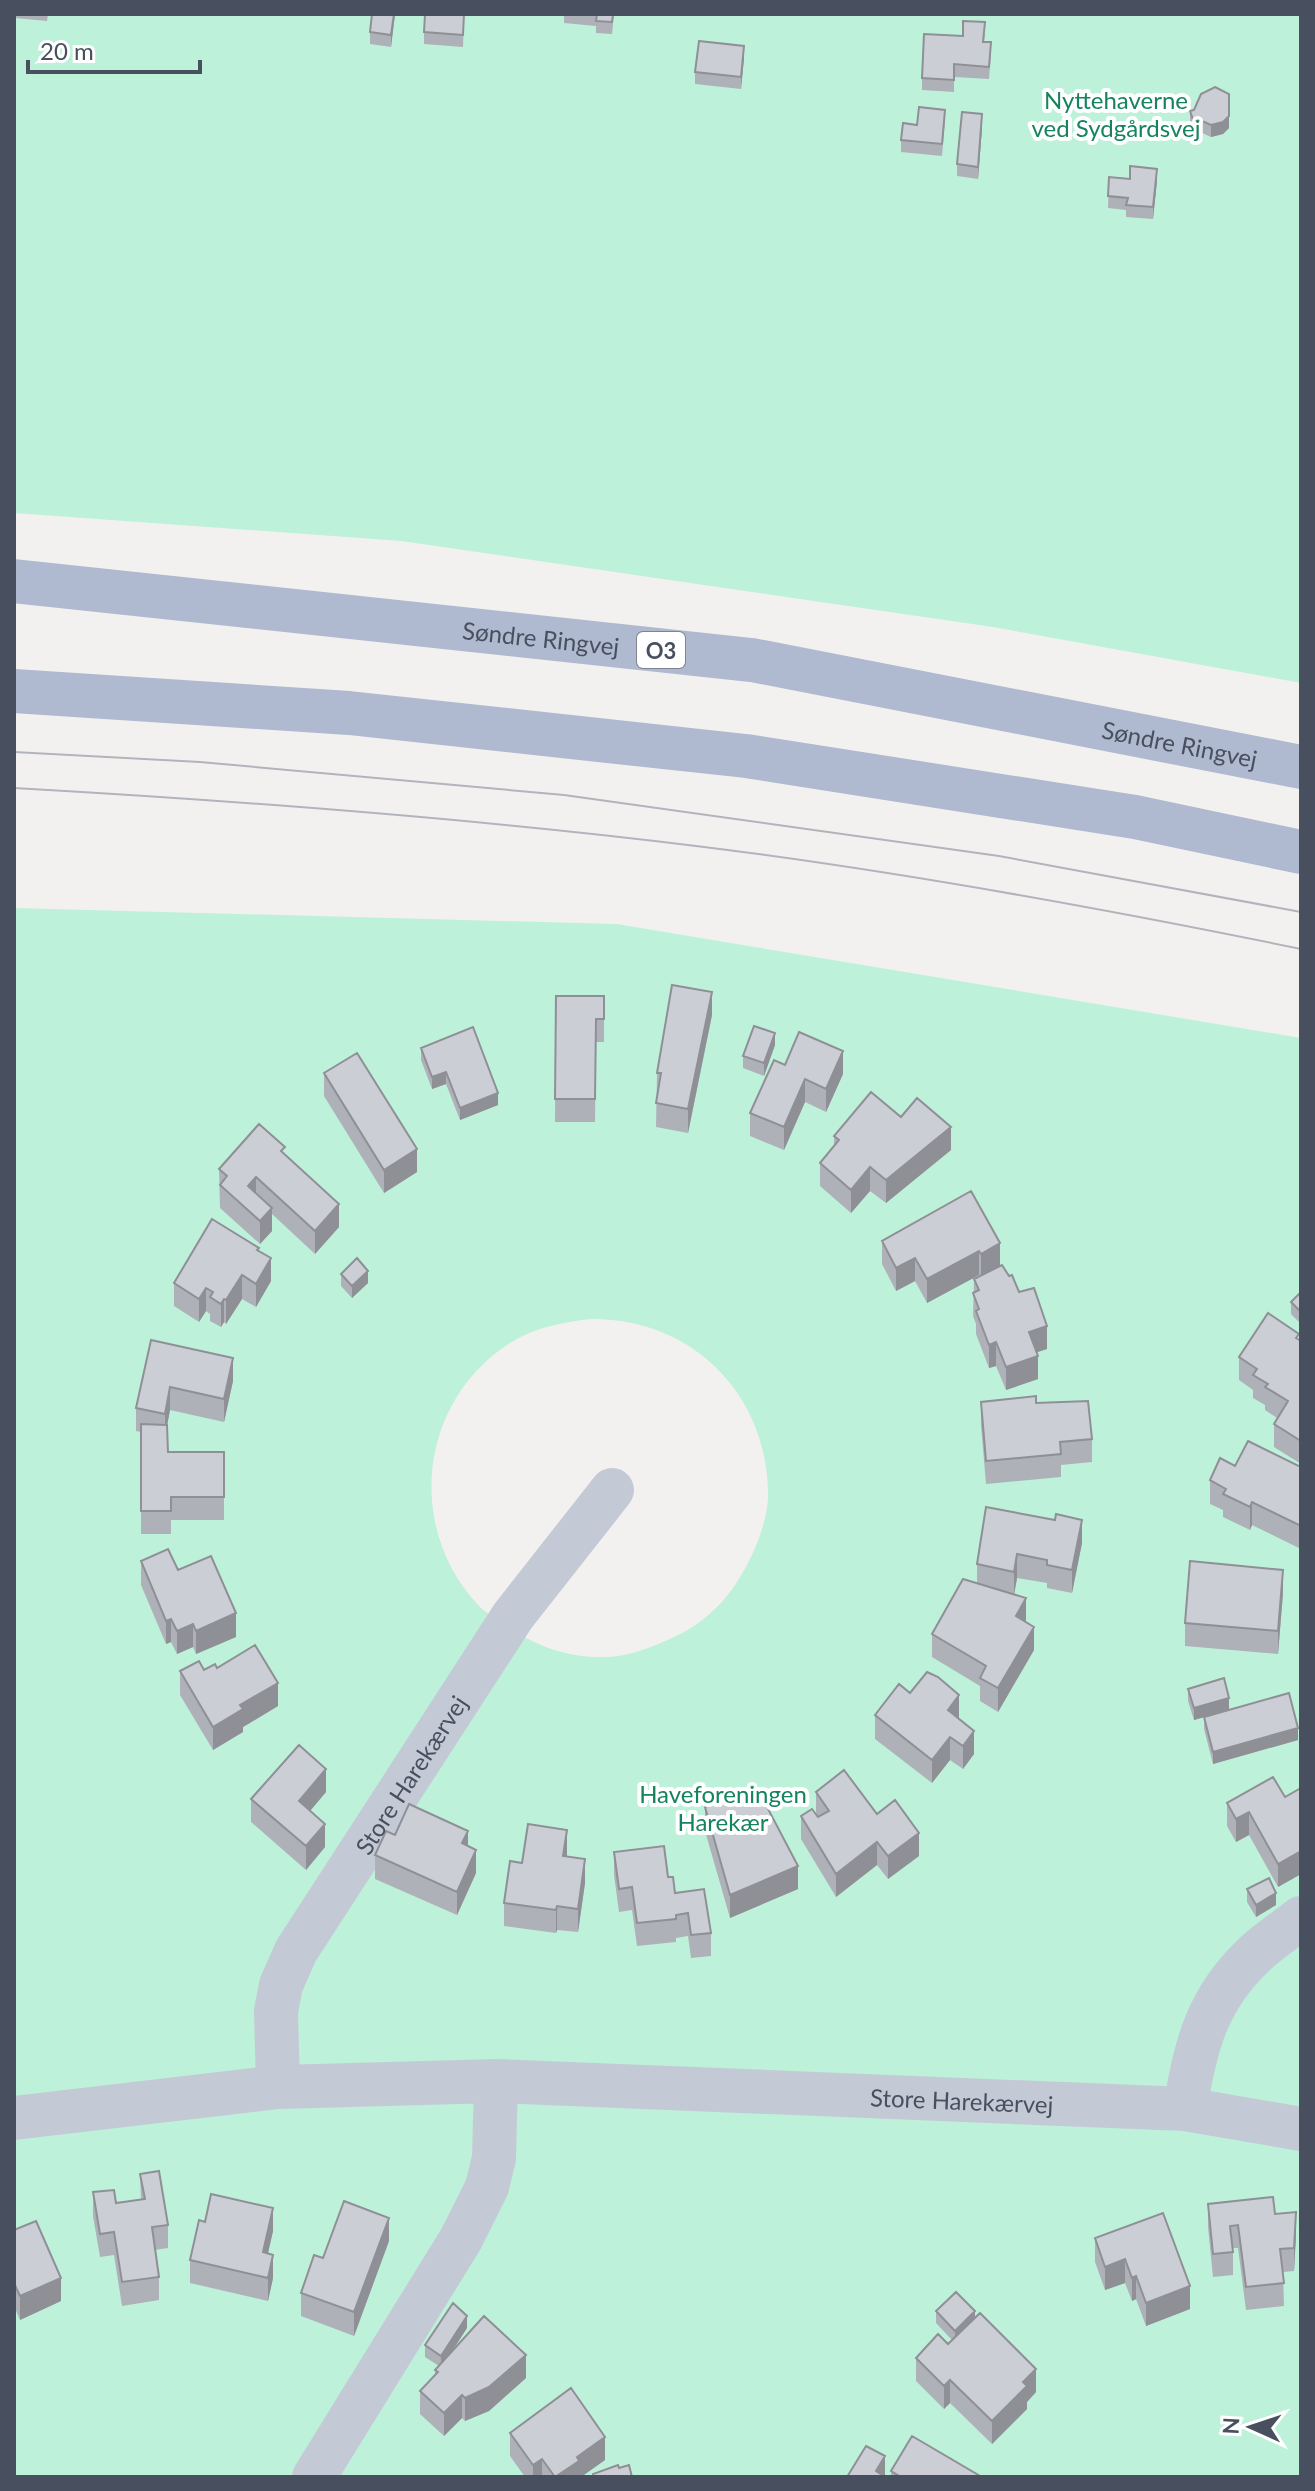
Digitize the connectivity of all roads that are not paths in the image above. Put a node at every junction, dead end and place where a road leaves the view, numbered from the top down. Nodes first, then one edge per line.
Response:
1 (14, 581) edge
2 (14, 691) edge
3 (1301, 767) edge
4 (1301, 852) edge
5 (612, 1490) dead end
6 (1301, 1918) edge
7 (496, 2081) junction
8 (278, 2087) junction
9 (1185, 2109) junction
10 (14, 2118) edge
11 (1301, 2129) edge
12 (314, 2477) edge

1 - 3 main road, Søndre Ringvej / O3
2 - 4 main road
5 - 8 street, Store Harekærvej
6 - 9 street
7 - 8 street, Store Harekærvej
7 - 9 street, Store Harekærvej
7 - 12 street
8 - 10 street, Store Harekærvej
9 - 11 street, Store Harekærvej

